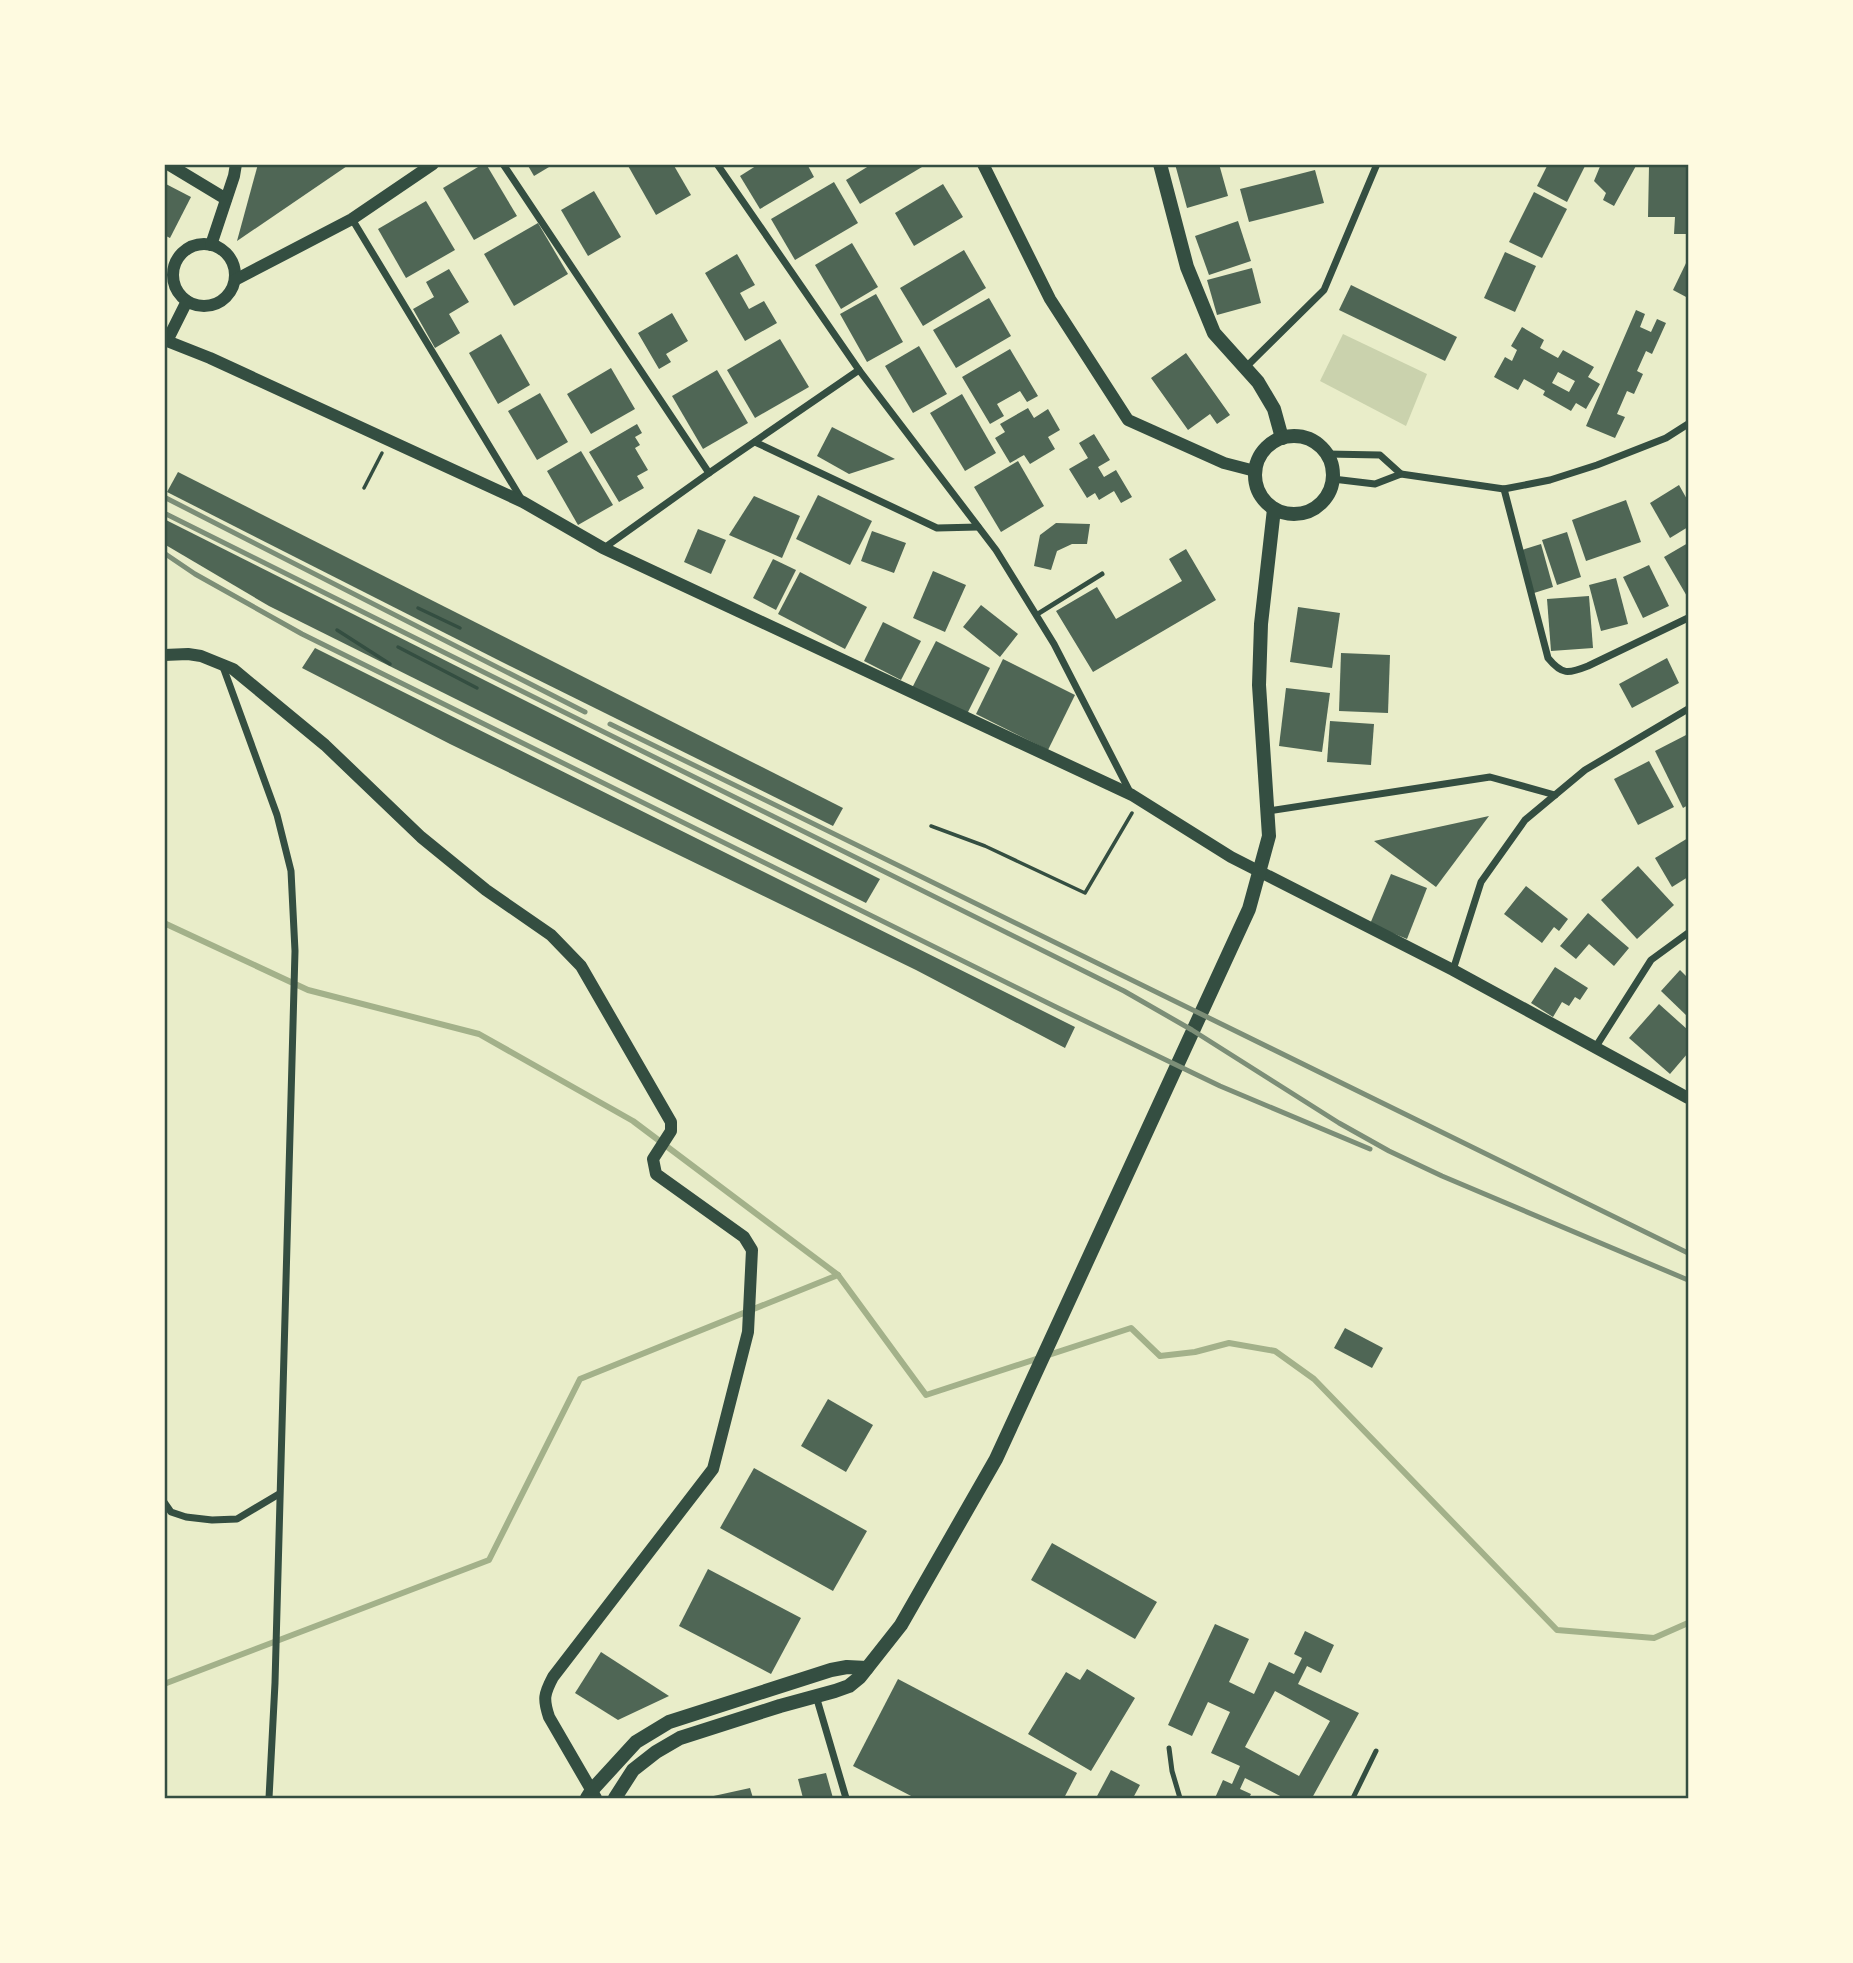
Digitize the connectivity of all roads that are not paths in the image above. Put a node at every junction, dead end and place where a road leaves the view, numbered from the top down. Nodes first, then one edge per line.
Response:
1 (169, 164) edge
2 (236, 164) edge
3 (433, 164) edge
4 (503, 164) edge
5 (717, 164) edge
6 (983, 164) edge
7 (1160, 164) edge
8 (1377, 164) edge
9 (226, 199) junction
10 (352, 219) junction
11 (211, 245) junction
12 (235, 280) junction
13 (187, 301) junction
14 (166, 340) edge
15 (1245, 368) junction
16 (859, 370) junction
17 (1689, 424) edge
18 (1282, 438) junction
19 (755, 442) junction
20 (1327, 454) junction
21 (1255, 471) junction
22 (709, 473) junction
23 (1401, 474) junction
24 (1333, 479) junction
25 (1504, 489) junction
26 (523, 502) junction
27 (1274, 509) junction
28 (978, 527) junction
29 (603, 548) junction
30 (1102, 575) dead end
31 (1036, 615) junction
32 (1689, 618) edge
33 (164, 655) edge
34 (222, 664) junction
35 (1689, 709) edge
36 (1555, 795) junction
37 (1136, 798) junction
38 (1268, 810) junction
39 (1689, 933) edge
40 (1452, 970) junction
41 (1595, 1048) junction
42 (1689, 1098) edge
43 (279, 1494) junction
44 (164, 1502) edge
45 (867, 1668) junction
46 (816, 1696) junction
47 (1169, 1748) dead end
48 (1376, 1751) dead end
49 (591, 1796) edge
50 (269, 1798) edge
51 (615, 1798) edge
52 (846, 1798) edge
53 (1180, 1798) edge
54 (1353, 1798) edge

1 - 9 street
2 - 9 street
3 - 10 street
4 - 22 street
5 - 16 street
6 - 21 street
7 - 15 main road
8 - 15 street
9 - 11 street
10 - 12 street
10 - 26 street
11 - 12 street
11 - 13 street
12 - 13 street
13 - 14 street
14 - 26 street
15 - 18 main road
16 - 19 street
16 - 28 street
17 - 25 street
18 - 20 main road
18 - 21 main road
19 - 22 street
19 - 28 street
20 - 23 street
20 - 24 main road
21 - 27 main road
22 - 29 street
23 - 24 street
23 - 25 street
24 - 27 main road
25 - 32 street
26 - 29 street
27 - 38 main road
28 - 31 street
29 - 37 street
30 - 31 lane
31 - 37 street
33 - 34 street
34 - 43 street
34 - 49 street
35 - 36 street
36 - 38 street
36 - 40 street
37 - 40 street
38 - 45 main road
39 - 41 street
40 - 41 street
41 - 42 street
43 - 44 street
43 - 50 street
45 - 46 main road
45 - 49 main road
46 - 51 main road
46 - 52 street
47 - 53 lane
48 - 54 lane

